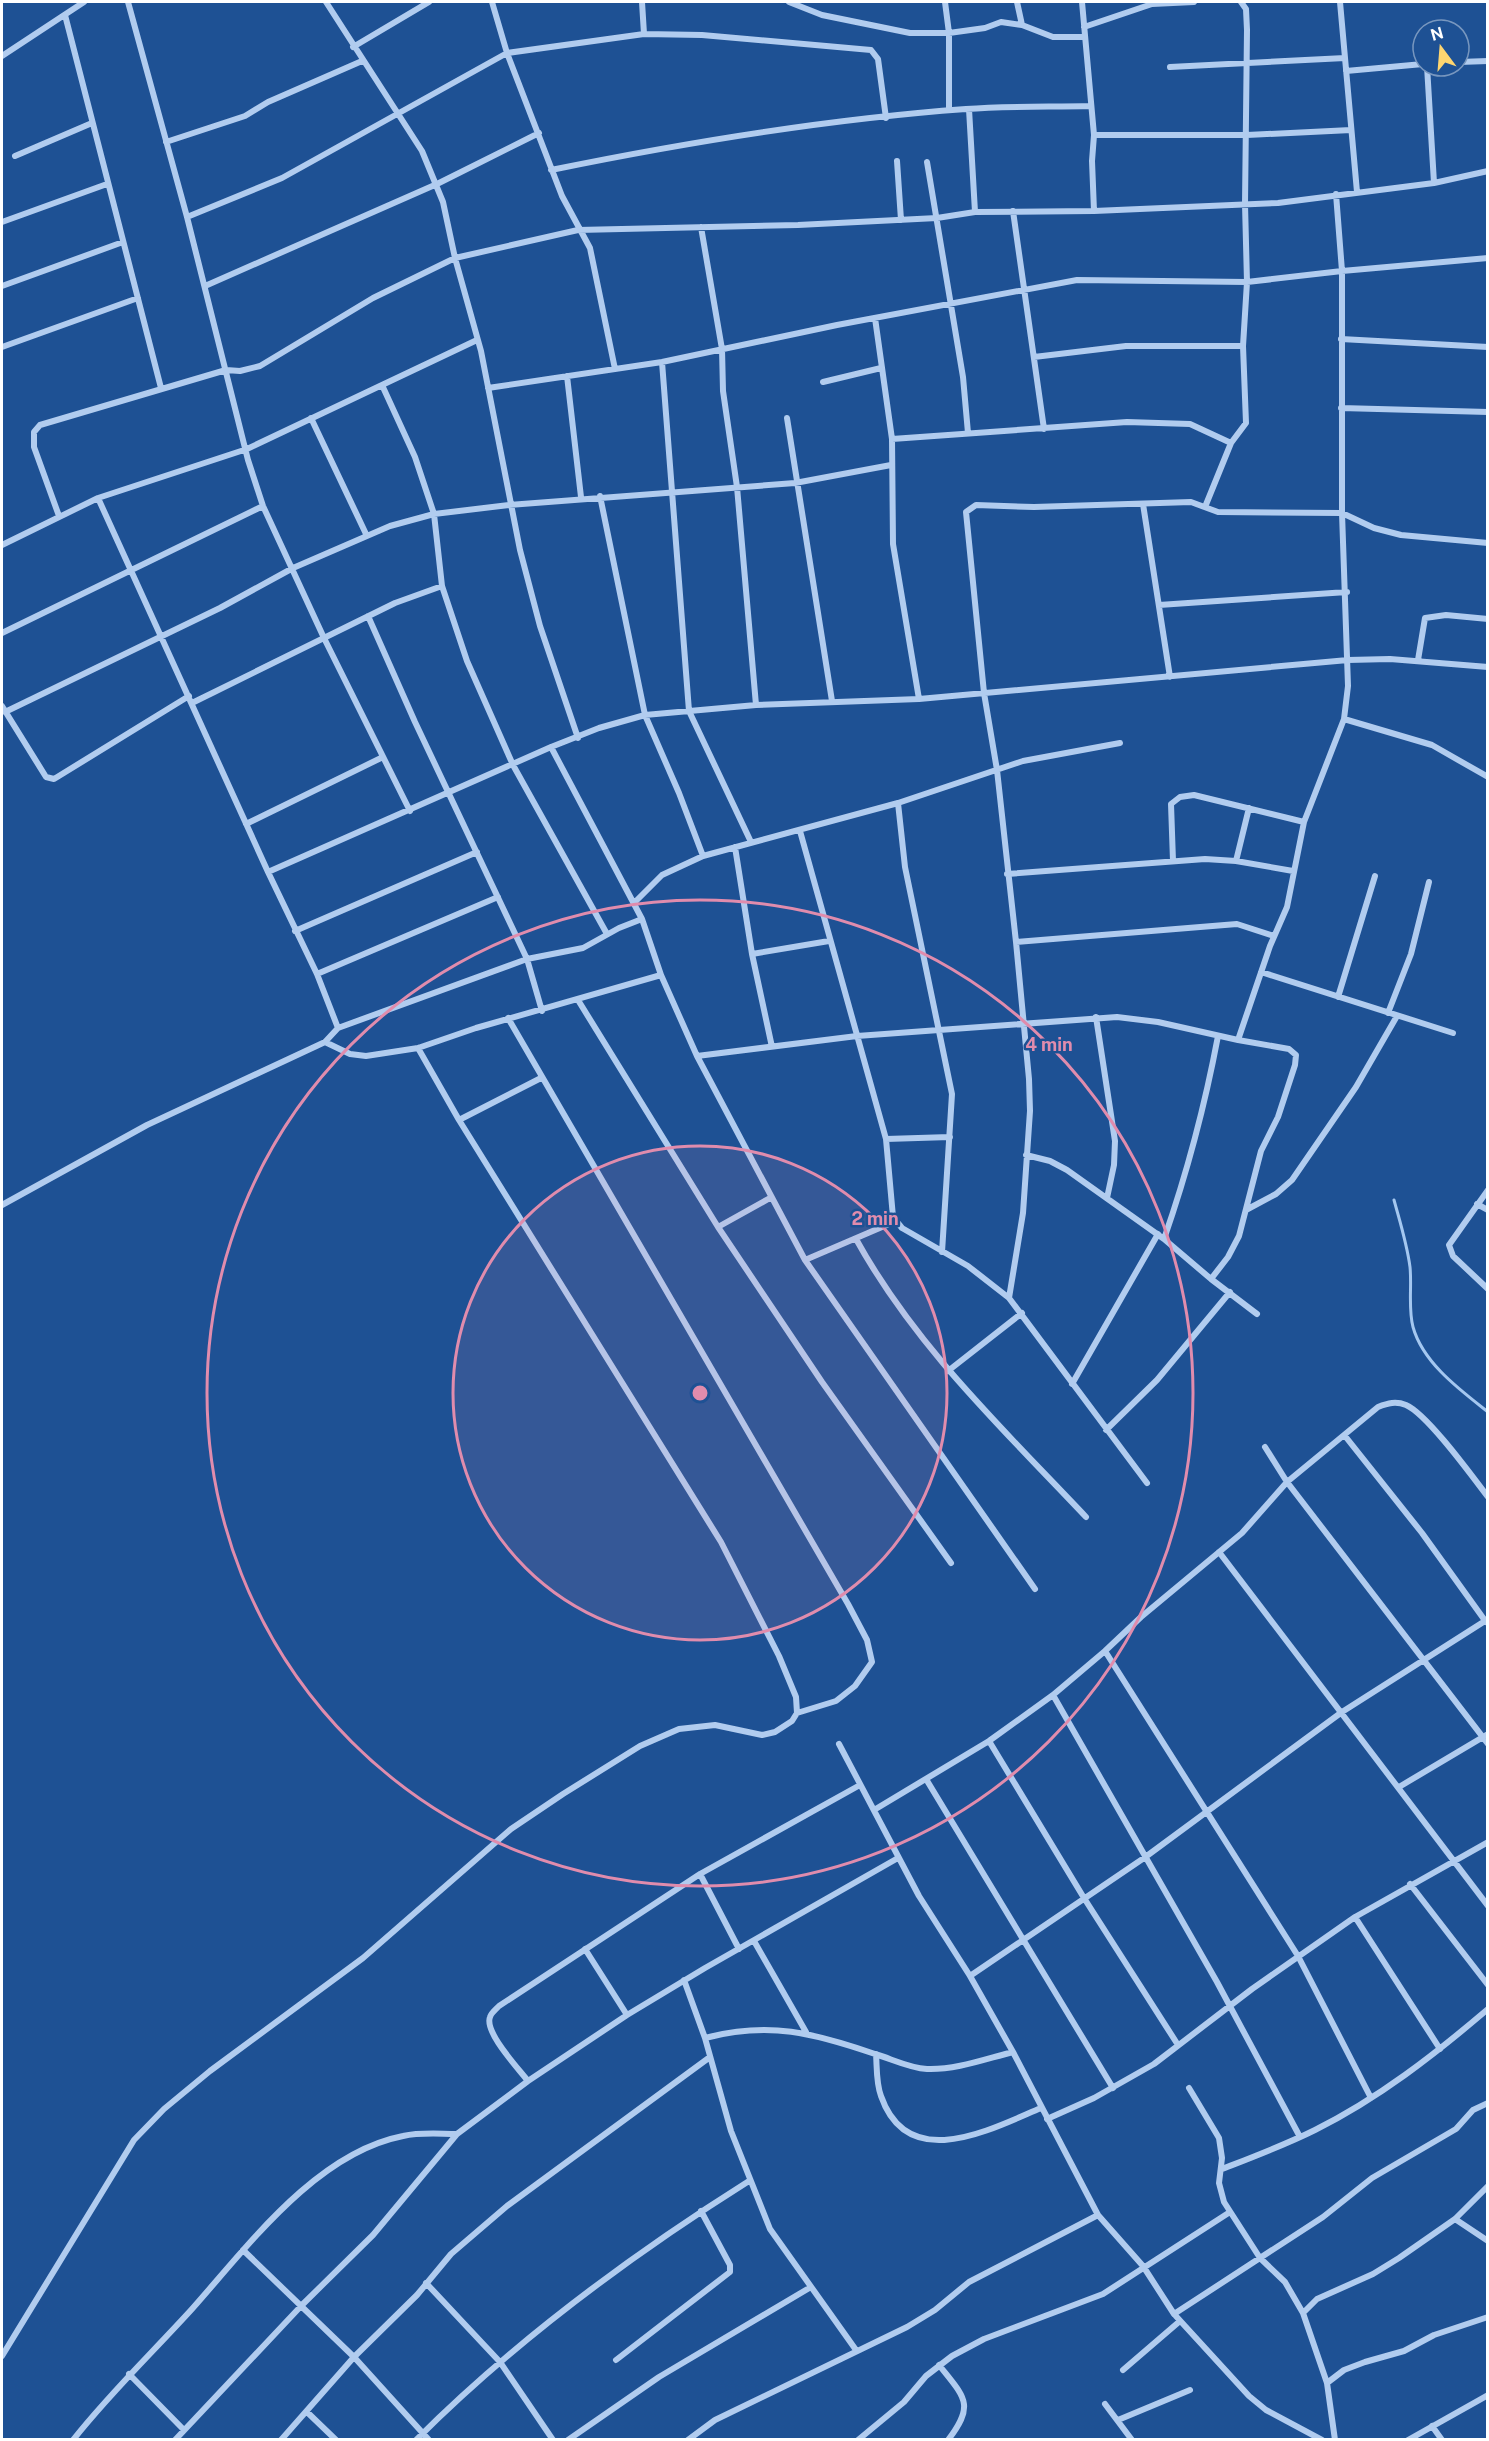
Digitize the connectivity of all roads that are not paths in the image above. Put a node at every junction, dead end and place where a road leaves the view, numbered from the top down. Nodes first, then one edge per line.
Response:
1 (84, 2) edge
2 (128, 2) edge
3 (429, 2) edge
4 (492, 2) edge
5 (642, 2) edge
6 (789, 2) edge
7 (945, 2) edge
8 (1017, 2) edge
9 (1082, 2) edge
10 (1194, 2) edge
11 (1241, 2) edge
12 (1252, 2) edge
13 (1340, 2) edge
14 (329, 3) edge
15 (1246, 9) junction
16 (65, 15) junction
17 (1023, 25) junction
18 (1084, 27) junction
19 (949, 33) junction
20 (644, 34) junction
21 (1085, 37) junction
22 (353, 47) junction
23 (507, 53) junction
24 (2, 56) edge
25 (1345, 58) junction
26 (362, 61) junction
27 (1488, 61) edge
28 (1471, 62) edge
29 (1246, 63) junction
30 (1411, 65) edge
31 (1170, 67) dead end
32 (1346, 71) junction
33 (1428, 78) edge
34 (1090, 106) junction
35 (969, 108) junction
36 (949, 110) junction
37 (397, 116) junction
38 (886, 118) junction
39 (92, 123) junction
40 (1351, 130) junction
41 (539, 133) junction
42 (1094, 135) junction
43 (1247, 135) junction
44 (166, 142) junction
45 (15, 156) dead end
46 (897, 161) dead end
47 (927, 162) dead end
48 (551, 170) junction
49 (1488, 171) edge
50 (1434, 183) junction
51 (107, 184) junction
52 (437, 184) junction
53 (1357, 192) junction
54 (1336, 194) junction
55 (1245, 204) junction
56 (1013, 211) junction
57 (1094, 211) junction
58 (975, 212) junction
59 (187, 217) junction
60 (937, 219) junction
61 (901, 220) junction
62 (2, 222) edge
63 (701, 227) junction
64 (578, 230) junction
65 (123, 242) junction
66 (455, 258) junction
67 (1488, 258) edge
68 (1342, 271) junction
69 (1247, 282) junction
70 (2, 286) edge
71 (205, 286) junction
72 (1026, 291) junction
73 (138, 298) junction
74 (951, 304) junction
75 (875, 318) junction
76 (1341, 339) junction
77 (477, 340) junction
78 (1243, 346) junction
79 (2, 347) edge
80 (1488, 347) edge
81 (722, 349) junction
82 (1034, 357) junction
83 (662, 362) junction
84 (881, 368) junction
85 (226, 369) junction
86 (615, 369) junction
87 (567, 376) junction
88 (823, 382) dead end
89 (382, 385) junction
90 (161, 388) junction
91 (488, 388) junction
92 (1341, 408) junction
93 (1488, 411) edge
94 (311, 418) junction
95 (787, 418) dead end
96 (1044, 429) junction
97 (968, 434) junction
98 (892, 439) junction
99 (1231, 443) junction
100 (247, 449) junction
101 (891, 465) junction
102 (795, 483) junction
103 (737, 487) junction
104 (670, 491) junction
105 (600, 496) junction
106 (581, 497) junction
107 (98, 498) junction
108 (1143, 504) junction
109 (510, 505) junction
110 (263, 506) junction
111 (1205, 507) junction
112 (1342, 513) junction
113 (434, 514) junction
114 (59, 516) junction
115 (366, 534) junction
116 (1488, 543) edge
117 (2, 545) edge
118 (293, 568) junction
119 (130, 569) junction
120 (442, 586) junction
121 (1347, 592) junction
122 (1159, 605) junction
123 (368, 616) junction
124 (1488, 619) edge
125 (2, 633) edge
126 (161, 637) junction
127 (324, 638) junction
128 (1348, 660) junction
129 (1418, 660) junction
130 (1488, 667) edge
131 (1170, 677) junction
132 (984, 693) junction
133 (919, 699) junction
134 (191, 700) junction
135 (832, 701) junction
136 (756, 705) junction
137 (3, 709) edge
138 (689, 711) junction
139 (645, 715) junction
140 (1344, 719) junction
141 (578, 738) junction
142 (1120, 743) dead end
143 (551, 747) junction
144 (383, 757) junction
145 (513, 765) junction
146 (997, 770) junction
147 (1488, 777) edge
148 (448, 794) junction
149 (898, 803) junction
150 (1249, 808) junction
151 (410, 811) junction
152 (1304, 822) junction
153 (246, 824) junction
154 (800, 831) junction
155 (751, 842) junction
156 (735, 847) junction
157 (477, 852) junction
158 (703, 856) junction
159 (1173, 861) junction
160 (1236, 861) junction
161 (268, 872) junction
162 (1293, 872) junction
163 (1007, 874) junction
164 (1375, 876) dead end
165 (1429, 882) dead end
166 (498, 897) junction
167 (634, 903) junction
168 (642, 919) junction
169 (295, 931) junction
170 (607, 934) junction
171 (1274, 936) junction
172 (829, 941) junction
173 (1016, 942) junction
174 (752, 954) junction
175 (527, 959) junction
176 (1260, 972) junction
177 (317, 974) junction
178 (661, 975) junction
179 (1338, 997) junction
180 (578, 999) junction
181 (542, 1011) junction
182 (1388, 1013) junction
183 (1396, 1016) junction
184 (1096, 1017) junction
185 (508, 1018) junction
186 (1025, 1025) junction
187 (338, 1028) junction
188 (940, 1030) junction
189 (1454, 1034) dead end
190 (856, 1036) junction
191 (1218, 1036) junction
192 (1238, 1040) junction
193 (325, 1042) junction
194 (772, 1047) junction
195 (418, 1048) junction
196 (697, 1056) junction
197 (541, 1078) junction
198 (459, 1120) junction
199 (950, 1137) junction
200 (886, 1139) junction
201 (1026, 1155) junction
202 (1488, 1190) edge
203 (770, 1198) junction
204 (1107, 1198) junction
205 (1477, 1204) junction
206 (2, 1205) edge
207 (1246, 1210) junction
208 (1488, 1210) edge
209 (896, 1221) junction
210 (718, 1227) junction
211 (1161, 1236) junction
212 (856, 1239) junction
213 (942, 1252) junction
214 (805, 1260) junction
215 (1211, 1279) junction
216 (1488, 1289) edge
217 (1230, 1292) junction
218 (1009, 1298) junction
219 (1022, 1313) junction
220 (1257, 1314) dead end
221 (948, 1371) junction
222 (1072, 1384) junction
223 (1107, 1430) junction
224 (1345, 1436) junction
225 (1265, 1447) dead end
226 (1287, 1482) junction
227 (1147, 1483) dead end
228 (1488, 1497) edge
229 (1086, 1517) dead end
230 (1219, 1552) junction
231 (951, 1563) dead end
232 (1035, 1589) dead end
233 (1487, 1621) edge
234 (1105, 1652) junction
235 (1422, 1660) junction
236 (1053, 1695) junction
237 (1342, 1712) junction
238 (797, 1713) junction
239 (1485, 1736) edge
240 (989, 1741) junction
241 (839, 1744) dead end
242 (1488, 1744) edge
243 (926, 1779) junction
244 (860, 1785) junction
245 (1399, 1787) junction
246 (874, 1810) junction
247 (1207, 1813) junction
248 (1488, 1842) edge
249 (898, 1858) junction
250 (1144, 1858) junction
251 (1453, 1860) junction
252 (700, 1874) junction
253 (1410, 1884) junction
254 (1084, 1898) junction
255 (1488, 1906) edge
256 (1355, 1917) junction
257 (1022, 1940) junction
258 (754, 1941) junction
259 (739, 1948) junction
260 (585, 1949) junction
261 (1298, 1956) junction
262 (970, 1976) junction
263 (684, 1980) junction
264 (1488, 1986) edge
265 (1230, 2005) junction
266 (1488, 2009) edge
267 (627, 2015) junction
268 (806, 2032) junction
269 (705, 2038) junction
270 (1178, 2045) junction
271 (1440, 2049) junction
272 (1013, 2052) junction
273 (876, 2054) junction
274 (710, 2057) junction
275 (528, 2081) junction
276 (1113, 2088) junction
277 (1189, 2088) dead end
278 (1371, 2098) junction
279 (1488, 2103) edge
280 (1041, 2108) junction
281 (1047, 2119) junction
282 (457, 2134) junction
283 (1300, 2137) junction
284 (1222, 2169) junction
285 (749, 2181) junction
286 (1488, 2186) edge
287 (701, 2211) junction
288 (1230, 2211) junction
289 (1098, 2215) junction
290 (1455, 2219) junction
291 (1488, 2241) edge
292 (243, 2250) junction
293 (1260, 2258) junction
294 (1143, 2266) junction
295 (426, 2283) junction
296 (811, 2287) junction
297 (302, 2305) junction
298 (1303, 2313) junction
299 (1174, 2314) junction
300 (1488, 2317) edge
301 (1180, 2321) junction
302 (856, 2350) junction
303 (2, 2356) edge
304 (354, 2357) junction
305 (616, 2360) dead end
306 (500, 2362) junction
307 (939, 2365) junction
308 (1123, 2370) dead end
309 (129, 2374) junction
310 (1327, 2383) junction
311 (1190, 2390) dead end
312 (1488, 2395) edge
313 (1106, 2404) dead end
314 (307, 2412) junction
315 (1118, 2420) junction
316 (1431, 2426) junction
317 (184, 2430) junction
318 (422, 2433) junction
319 (73, 2439) edge
320 (175, 2439) edge
321 (281, 2439) edge
322 (336, 2439) edge
323 (416, 2439) edge
324 (429, 2439) edge
325 (553, 2439) edge
326 (568, 2439) edge
327 (688, 2439) edge
328 (858, 2439) edge
329 (948, 2439) edge
330 (1132, 2439) edge
331 (1322, 2439) edge
332 (1335, 2439) edge
333 (1408, 2439) edge
334 (1442, 2439) edge

1 - 16 street
2 - 44 street
3 - 22 street
4 - 23 street
5 - 20 street
6 - 19 street
7 - 19 street
8 - 17 street
9 - 18 street
10 - 18 street
11 - 15 street
12 - 15 street
13 - 25 street
14 - 22 street
15 - 29 street
16 - 24 street
16 - 39 street
17 - 19 street
17 - 21 street
18 - 21 street
19 - 36 street
20 - 23 street
20 - 38 street
21 - 34 street
22 - 26 street
23 - 37 street
23 - 41 street
25 - 29 street
25 - 32 street
26 - 37 street
26 - 44 street
27 - 28 street
29 - 31 street
29 - 43 street
30 - 32 street
32 - 40 street
33 - 50 street
34 - 35 street
34 - 42 street
35 - 36 street
35 - 58 street
36 - 38 street
37 - 52 street
37 - 59 street
38 - 48 street
39 - 45 street
39 - 51 street
40 - 43 street
40 - 53 street
41 - 48 street
41 - 52 street
42 - 43 street
42 - 57 street
43 - 55 street
44 - 59 street
46 - 61 street
47 - 60 street
48 - 64 street
49 - 50 street
50 - 53 street
51 - 62 street
51 - 65 street
52 - 66 street
52 - 71 street
53 - 54 street
54 - 55 street
54 - 68 street
55 - 57 street
55 - 69 street
56 - 57 street
56 - 58 street
56 - 72 street
58 - 60 street
59 - 71 street
60 - 61 street
60 - 74 street
61 - 63 street
63 - 64 street
63 - 81 street
64 - 66 street
64 - 86 street
65 - 70 street
65 - 73 street
66 - 77 street
66 - 85 street
67 - 68 street
68 - 69 street
68 - 76 street
69 - 72 street
69 - 78 street
71 - 85 street
72 - 74 street
72 - 82 street
73 - 79 street
73 - 90 street
74 - 75 street
74 - 97 street
75 - 81 street
75 - 84 street
76 - 80 street
76 - 92 street
77 - 89 street
77 - 91 street
78 - 82 street
78 - 99 street
81 - 83 street
81 - 103 street
82 - 96 street
83 - 86 street
83 - 104 street
84 - 88 street
84 - 98 street
85 - 90 street
85 - 100 street
86 - 87 street
87 - 91 street
87 - 106 street
89 - 94 street
89 - 113 street
90 - 114 street
91 - 109 street
92 - 93 street
92 - 112 street
94 - 100 street
94 - 115 street
95 - 102 street
96 - 97 street
96 - 99 street
97 - 98 street
98 - 101 street
99 - 111 street
100 - 107 street
100 - 110 street
101 - 102 street
101 - 133 street
102 - 103 street
102 - 135 street
103 - 104 street
103 - 136 street
104 - 105 street
104 - 138 street
105 - 106 street
105 - 139 street
106 - 109 street
107 - 114 street
107 - 119 street
108 - 111 street
108 - 122 street
108 - 132 street
109 - 113 street
109 - 141 street
110 - 118 street
110 - 119 street
111 - 112 street
112 - 116 street
112 - 121 street
113 - 115 street
113 - 120 street
114 - 117 street
115 - 118 street
118 - 126 street
118 - 127 street
119 - 125 street
119 - 126 street
120 - 123 street
120 - 145 street
121 - 122 street
121 - 128 street
122 - 131 street
123 - 127 street
123 - 148 street
124 - 129 street
126 - 134 street
126 - 137 street
127 - 134 street
127 - 144 street
128 - 129 street
128 - 131 street
128 - 140 street
129 - 130 street
131 - 132 street
132 - 133 street
132 - 146 street
133 - 135 street
134 - 137 street
134 - 153 street
135 - 136 street
136 - 138 street
138 - 139 street
138 - 155 street
139 - 141 street
139 - 158 street
140 - 147 street
140 - 152 street
141 - 143 street
142 - 146 street
143 - 145 street
143 - 167 street
144 - 151 street
144 - 153 street
145 - 148 street
145 - 170 street
146 - 149 street
146 - 163 street
148 - 151 street
148 - 157 street
149 - 154 street
149 - 188 street
150 - 152 street
150 - 159 street
150 - 160 street
151 - 161 street
152 - 162 street
153 - 161 street
154 - 155 street
154 - 172 street
155 - 156 street
156 - 158 street
156 - 174 street
157 - 166 street
157 - 169 street
158 - 167 street
159 - 160 street
159 - 163 street
160 - 162 street
161 - 169 street
162 - 171 street
163 - 173 street
164 - 179 street
165 - 182 street
166 - 175 street
166 - 177 street
167 - 168 street
168 - 170 street
168 - 178 street
169 - 177 street
170 - 175 street
171 - 173 street
171 - 176 street
172 - 174 street
172 - 190 street
173 - 186 street
174 - 194 street
175 - 181 street
175 - 187 street
176 - 179 street
176 - 192 street
177 - 187 street
178 - 180 street
178 - 196 street
179 - 182 street
180 - 181 street
180 - 210 street
181 - 185 street
182 - 183 street
183 - 189 street
183 - 207 street
184 - 186 street
184 - 191 street
184 - 204 street
185 - 195 street
185 - 197 street
186 - 188 street
186 - 201 street
187 - 193 street
188 - 190 street
188 - 199 street
190 - 194 street
190 - 200 street
191 - 192 street
191 - 211 street
192 - 207 street
193 - 195 street
193 - 206 street
194 - 196 street
195 - 198 street
196 - 203 street
197 - 198 street
197 - 238 street
198 - 238 street
199 - 200 street
199 - 213 street
200 - 209 street
201 - 204 street
201 - 218 street
202 - 205 street
203 - 210 street
203 - 214 street
204 - 211 street
205 - 208 street
205 - 216 street
207 - 215 street
209 - 212 street
209 - 213 street
210 - 231 street
211 - 215 street
211 - 222 street
212 - 214 street
212 - 221 street
213 - 218 street
214 - 232 street
215 - 217 street
217 - 220 street
217 - 223 street
218 - 219 street
219 - 221 street
219 - 222 street
221 - 229 street
222 - 223 street
223 - 227 street
224 - 226 street
224 - 228 street
224 - 233 street
225 - 226 street
226 - 230 street
226 - 235 street
230 - 234 street
230 - 237 street
233 - 235 street
234 - 236 street
234 - 247 street
235 - 237 street
235 - 239 street
236 - 240 street
236 - 250 street
237 - 245 street
237 - 247 street
238 - 303 street
239 - 242 street
239 - 245 street
240 - 243 street
240 - 254 street
241 - 244 street
243 - 246 street
243 - 257 street
244 - 246 street
244 - 252 street
245 - 251 street
246 - 249 street
247 - 250 street
247 - 261 street
248 - 251 street
249 - 258 street
249 - 262 street
250 - 254 street
250 - 265 street
251 - 253 street
251 - 255 street
252 - 259 street
252 - 260 street
253 - 256 street
253 - 264 street
254 - 257 street
254 - 270 street
256 - 261 street
256 - 271 street
257 - 262 street
257 - 276 street
258 - 259 street
258 - 268 street
259 - 263 street
260 - 267 street
260 - 275 street
261 - 265 street
261 - 278 street
262 - 272 street
263 - 267 street
263 - 269 street
265 - 270 street
265 - 283 street
266 - 271 street
267 - 275 street
268 - 269 street
268 - 273 street
269 - 274 street
270 - 276 street
271 - 278 street
272 - 273 street
272 - 280 street
273 - 280 street
274 - 285 street
274 - 295 street
275 - 282 street
276 - 281 street
277 - 284 street
278 - 283 street
279 - 293 street
280 - 281 street
281 - 289 street
282 - 292 street
282 - 297 street
283 - 284 street
284 - 288 street
285 - 287 street
285 - 296 street
286 - 290 street
287 - 305 street
287 - 306 street
288 - 293 street
288 - 294 street
289 - 294 street
289 - 302 street
290 - 291 street
290 - 298 street
292 - 297 street
292 - 309 street
293 - 298 street
293 - 299 street
294 - 299 street
294 - 307 street
295 - 304 street
295 - 306 street
296 - 302 street
296 - 326 street
297 - 304 street
297 - 317 street
298 - 310 street
299 - 301 street
300 - 310 street
301 - 308 street
301 - 331 street
302 - 327 street
304 - 314 street
304 - 318 street
306 - 318 street
306 - 325 street
307 - 328 street
307 - 329 street
309 - 317 street
309 - 319 street
310 - 332 street
311 - 315 street
312 - 316 street
313 - 315 street
314 - 321 street
314 - 322 street
315 - 330 street
316 - 333 street
316 - 334 street
317 - 320 street
318 - 323 street
318 - 324 street

